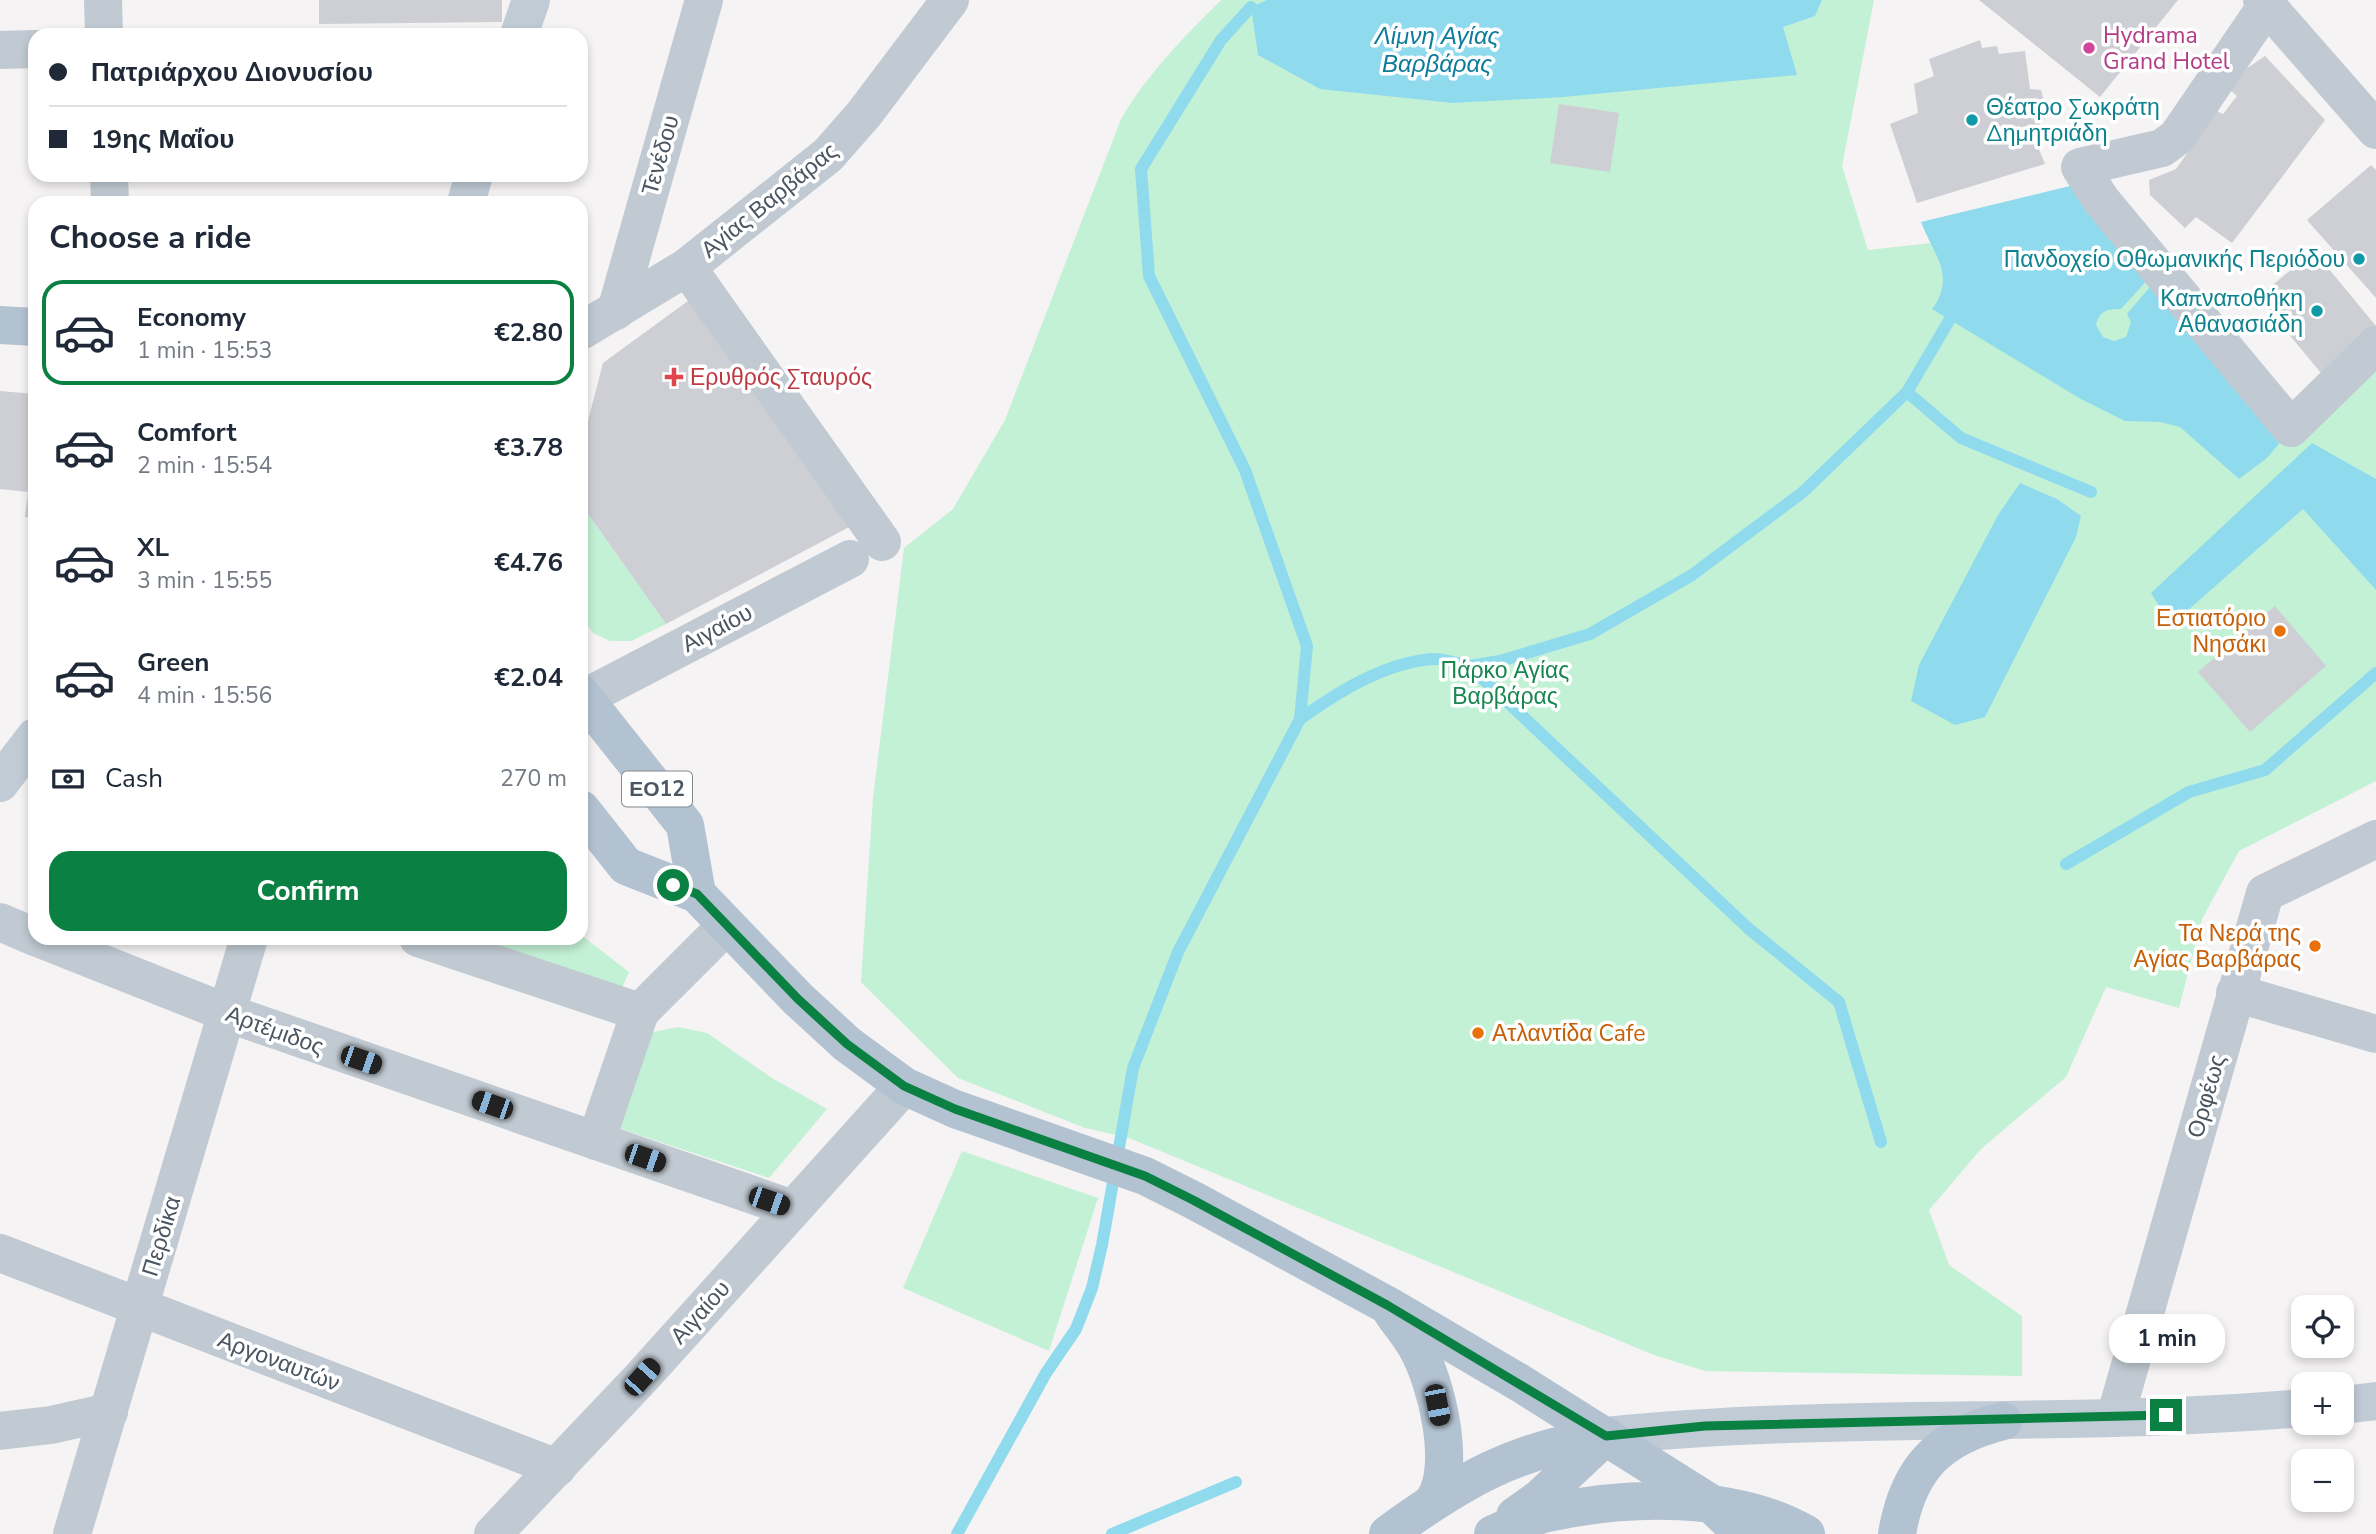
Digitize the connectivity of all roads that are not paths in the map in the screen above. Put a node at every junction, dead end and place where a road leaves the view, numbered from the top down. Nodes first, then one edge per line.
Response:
1 (103, 0) edge
2 (531, 0) edge
3 (704, 0) edge
4 (950, 0) edge
5 (2264, 3) edge
6 (104, 28) edge
7 (521, 28) edge
8 (28, 49) edge
9 (0, 50) edge
10 (2376, 130) edge
11 (687, 267) junction
12 (616, 311) junction
13 (0, 325) edge
14 (28, 327) edge
15 (588, 327) edge
16 (2376, 345) edge
17 (588, 693) edge
18 (588, 702) edge
19 (28, 746) edge
20 (0, 783) edge
21 (588, 821) edge
22 (2376, 839) edge
23 (697, 894) junction
24 (0, 922) edge
25 (726, 926) junction
26 (28, 934) edge
27 (56, 945) edge
28 (247, 945) edge
29 (439, 945) edge
30 (2235, 993) junction
31 (640, 1012) junction
32 (227, 1013) junction
33 (2376, 1034) edge
34 (904, 1086) junction
35 (596, 1141) junction
36 (793, 1209) junction
37 (0, 1253) edge
38 (1387, 1305) junction
39 (139, 1307) junction
40 (2376, 1401) edge
41 (2354, 1404) edge
42 (2291, 1409) edge
43 (108, 1412) junction
44 (2115, 1418) junction
45 (2003, 1421) junction
46 (0, 1431) edge
47 (1606, 1436) junction
48 (557, 1468) junction
49 (1434, 1500) junction
50 (1709, 1503) junction
51 (72, 1534) edge
52 (494, 1534) edge
53 (1388, 1534) edge
54 (1491, 1534) edge
55 (1743, 1534) edge
56 (1806, 1534) edge
57 (1897, 1534) edge

1 - 6 street
2 - 7 main road
3 - 12 street, Τενέδου
4 - 11 street, Αγίας Βαρβάρας
5 - 10 street
5 - 16 street
8 - 9 street
11 - 12 street, Αγίας Βαρβάρας
11 - 17 street, Αιγαίου
12 - 15 street, Αγίας Βαρβάρας
13 - 14 main road
18 - 23 main road, ΕΟ12
19 - 20 main road
21 - 23 main road, ΕΟ12
22 - 30 street, Ορφέως
23 - 25 main road, ΕΟ12
24 - 26 street, Αρτέμιδος
25 - 31 street
25 - 34 main road, ΕΟ12
27 - 32 street, Αρτέμιδος
28 - 32 street, Περδίκα
29 - 31 street
30 - 33 street
30 - 44 street, Ορφέως
31 - 35 street
32 - 35 street, Αρτέμιδος
32 - 39 street, Περδίκα
34 - 36 street, Αιγαίου
34 - 38 main road, ΕΟ12
35 - 36 street, Αρτέμιδος
36 - 48 street, Αιγαίου
37 - 39 street, Αργοναυτών
38 - 47 main road, ΕΟ12
38 - 49 main road
39 - 43 street, Περδίκα
39 - 48 street, Αργοναυτών
40 - 41 main road
42 - 44 main road
43 - 46 street
43 - 51 street, Περδίκα
44 - 45 main road
45 - 47 main road
45 - 57 main road
47 - 49 main road
47 - 50 main road, ΕΟ12
47 - 54 main road
48 - 52 street, Αιγαίου
49 - 53 main road
50 - 54 main road
50 - 55 main road, ΕΟ12
50 - 56 main road, ΕΟ12

